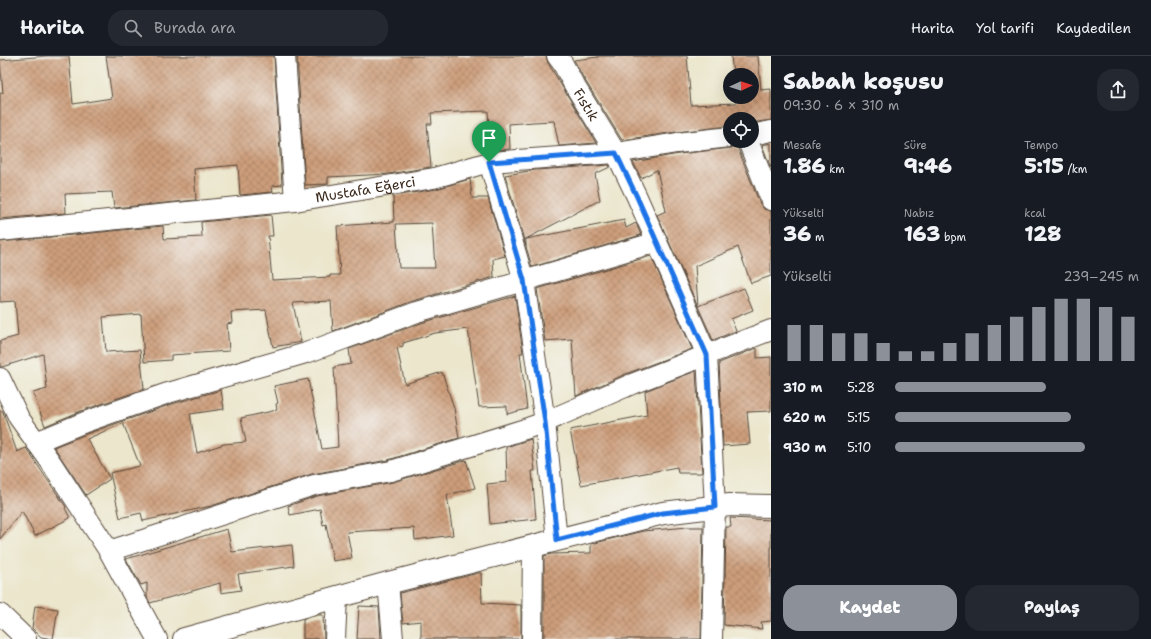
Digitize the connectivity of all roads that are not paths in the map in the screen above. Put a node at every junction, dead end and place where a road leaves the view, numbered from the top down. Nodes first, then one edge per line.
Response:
1 (285, 56) edge
2 (557, 56) edge
3 (771, 131) edge
4 (759, 134) edge
5 (723, 139) edge
6 (751, 148) edge
7 (616, 153) junction
8 (489, 162) junction
9 (771, 200) edge
10 (295, 201) junction
11 (0, 231) edge
12 (657, 242) junction
13 (524, 280) junction
14 (771, 330) edge
15 (707, 355) junction
16 (0, 378) edge
17 (545, 422) junction
18 (36, 442) junction
19 (771, 506) edge
20 (715, 507) junction
21 (557, 540) junction
22 (534, 546) junction
23 (109, 551) junction
24 (388, 583) junction
25 (337, 598) junction
26 (0, 614) edge
27 (26, 639) edge
28 (157, 639) edge
29 (184, 639) edge
30 (335, 639) edge
31 (393, 639) edge
32 (532, 639) edge
33 (712, 639) edge

1 - 10 street
2 - 7 street, Fıstık
3 - 4 street
5 - 7 street, Mustafa Eğerci
6 - 9 street
7 - 8 street, Mustafa Eğerci
7 - 12 street, Fıstık
8 - 10 street, Mustafa Eğerci
8 - 13 street
10 - 11 street, Mustafa Eğerci
12 - 13 street
12 - 15 street, Fıstık
13 - 17 street
13 - 18 street
14 - 15 street
15 - 17 street
15 - 20 street
16 - 18 street
17 - 21 street
17 - 23 street
18 - 23 street
19 - 20 street
20 - 21 street
20 - 33 street
21 - 22 street
22 - 24 street
22 - 32 street
23 - 28 street
24 - 25 street
24 - 31 street
25 - 29 street
25 - 30 street
26 - 27 street

